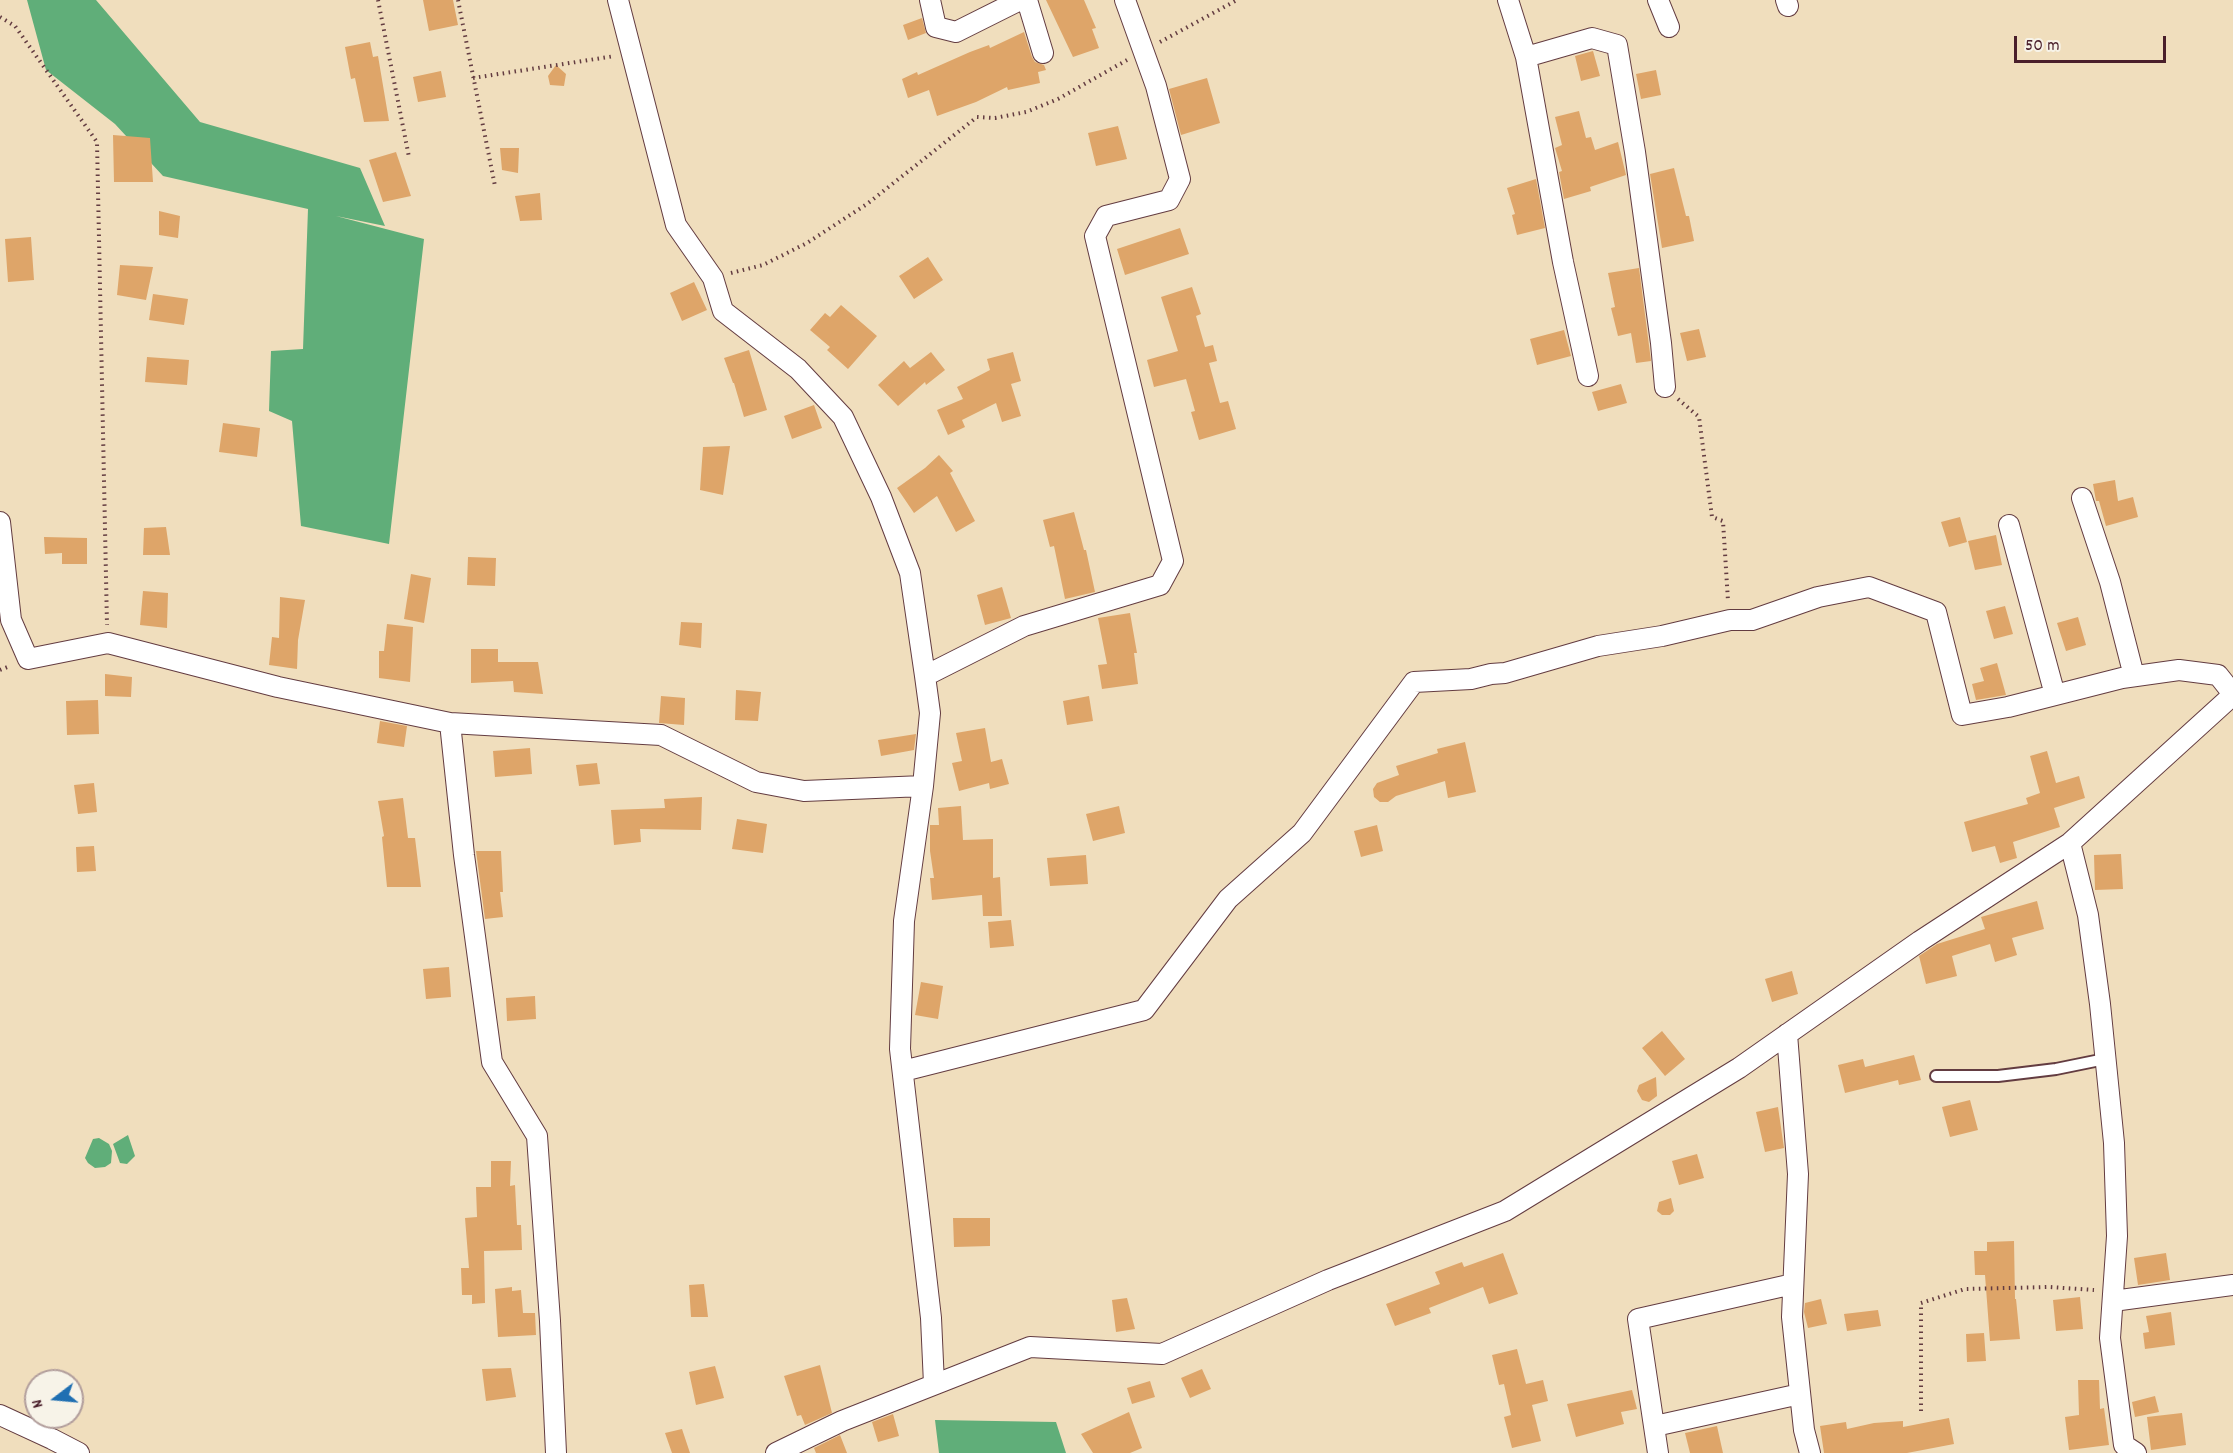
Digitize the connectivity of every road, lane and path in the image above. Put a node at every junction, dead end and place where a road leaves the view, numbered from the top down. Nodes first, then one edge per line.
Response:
1 (378, 0) edge
2 (458, 0) edge
3 (618, 0) edge
4 (930, 0) edge
5 (1020, 0) edge
6 (1027, 0) edge
7 (1125, 0) edge
8 (1237, 0) edge
9 (1508, 0) edge
10 (1658, 0) edge
11 (0, 17) edge
12 (1669, 27) dead end
13 (1143, 51) junction
14 (631, 53) junction
15 (1043, 53) dead end
16 (1526, 57) junction
17 (473, 78) junction
18 (409, 157) dead end
19 (495, 186) dead end
20 (713, 278) junction
21 (1588, 376) dead end
22 (1665, 387) joint
23 (2082, 498) dead end
24 (0, 522) edge
25 (2009, 525) dead end
26 (1730, 620) junction
27 (108, 643) junction
28 (925, 676) junction
29 (2134, 676) junction
30 (2055, 695) junction
31 (2233, 695) edge
32 (450, 723) junction
33 (922, 786) junction
34 (2070, 843) junction
35 (1787, 1034) junction
36 (2105, 1059) junction
37 (903, 1071) junction
38 (1936, 1076) dead end
39 (1793, 1284) junction
40 (2233, 1285) edge
41 (2113, 1296) junction
42 (934, 1384) junction
43 (1800, 1394) junction
44 (1921, 1411) dead end
45 (0, 1415) edge
46 (1654, 1426) junction
47 (78, 1453) edge
48 (556, 1453) edge
49 (776, 1453) edge
50 (1658, 1453) edge
51 (1810, 1453) edge
52 (2136, 1453) edge

1 - 18 path
2 - 17 path
3 - 14 street
4 - 5 street
6 - 15 street
7 - 13 street
8 - 13 path
9 - 16 street
10 - 12 street
11 - 27 path
13 - 20 path
13 - 28 street
14 - 17 path
14 - 20 street
16 - 21 street
16 - 22 street
17 - 19 path
20 - 28 street
22 - 26 path
23 - 29 street
24 - 27 street
25 - 30 street
26 - 30 street
26 - 37 street
27 - 32 street
28 - 33 street
29 - 30 street
29 - 31 street
31 - 34 street
32 - 33 street
32 - 48 street
33 - 37 street
34 - 35 street
34 - 36 street
35 - 39 street
35 - 42 street
36 - 38 lane
36 - 41 street
37 - 42 street
39 - 43 street
39 - 46 street
40 - 41 street
41 - 44 path
41 - 52 street
42 - 49 street
43 - 46 street
43 - 51 street
45 - 47 street
46 - 50 street

